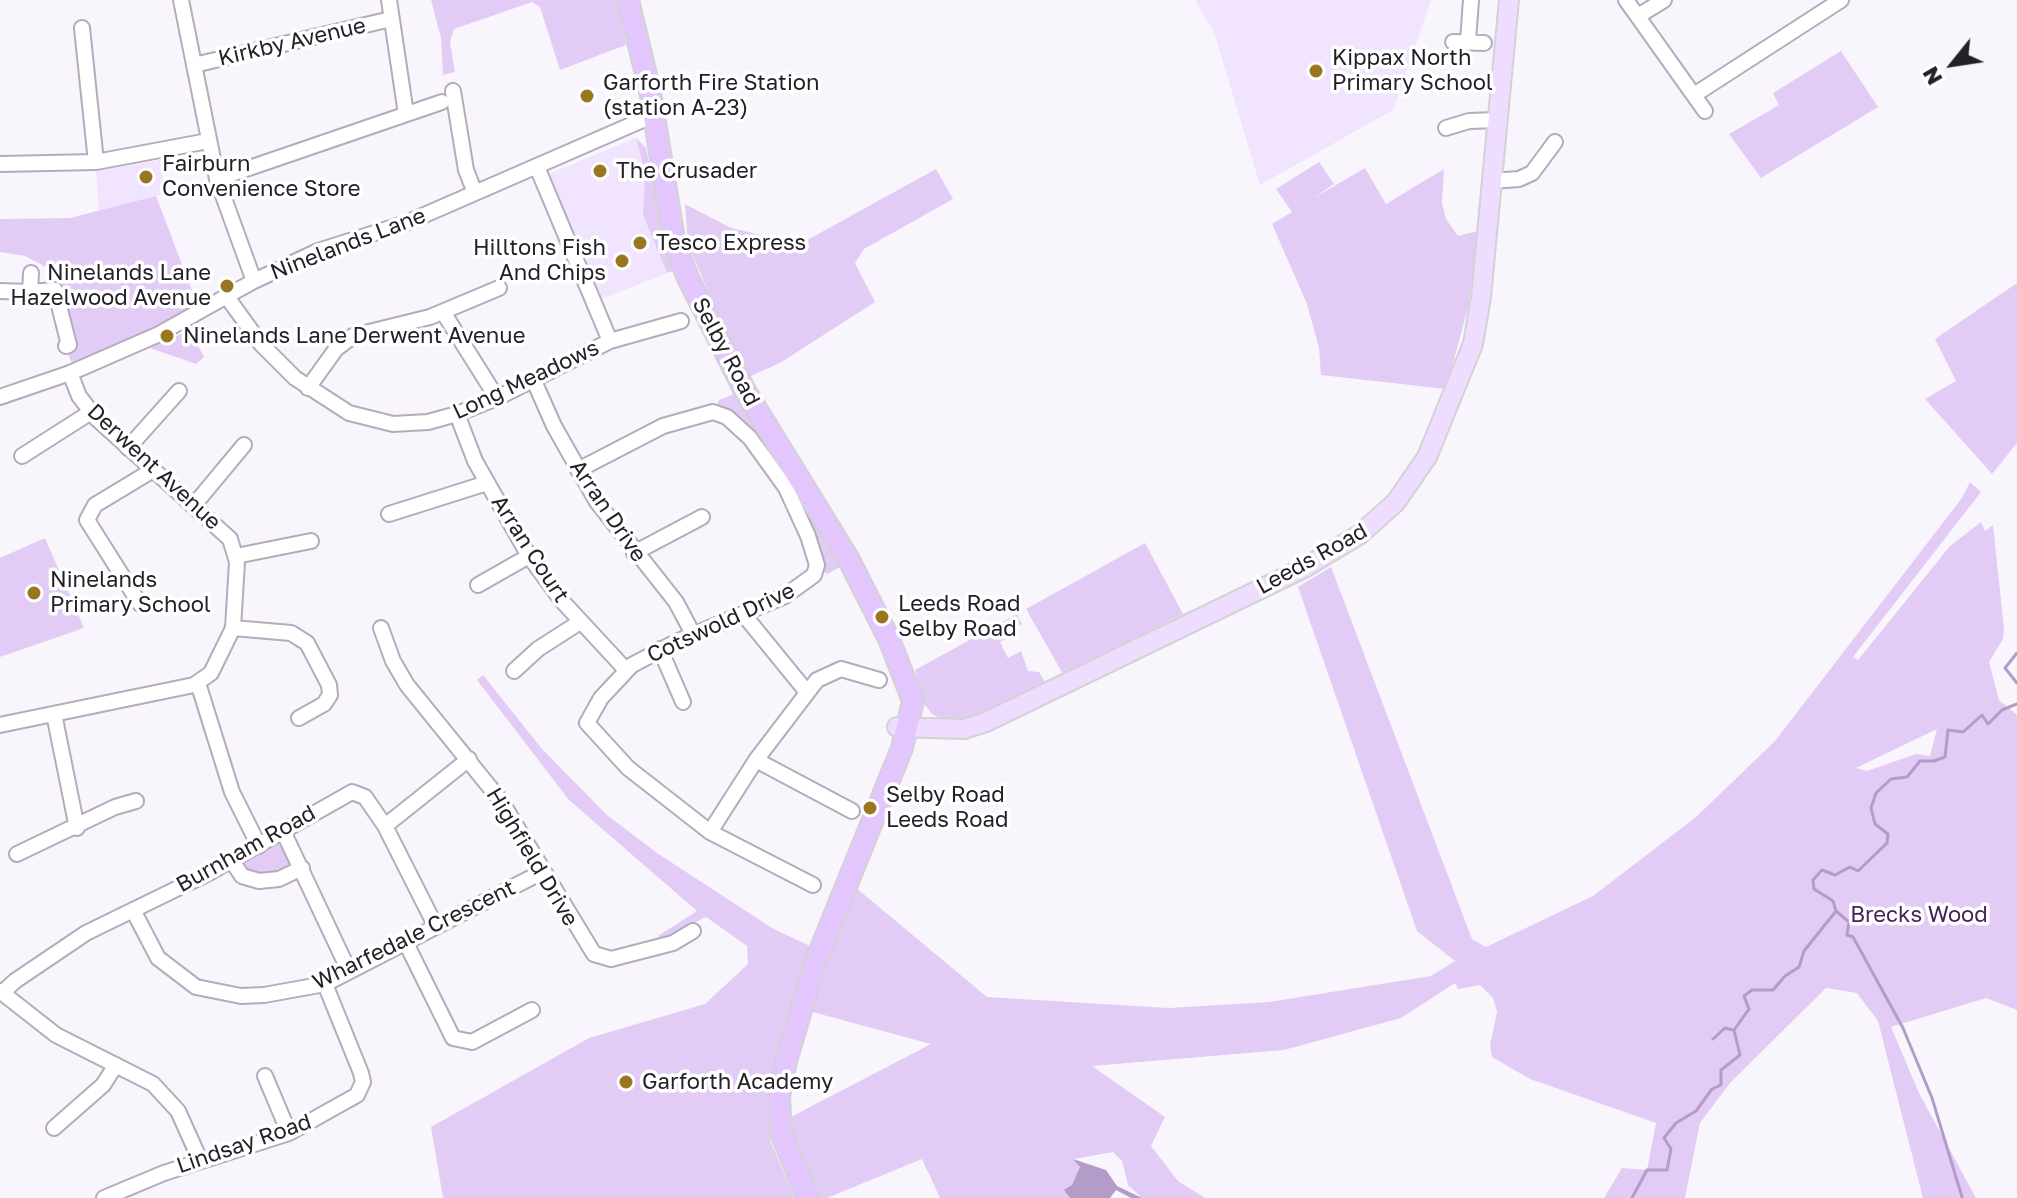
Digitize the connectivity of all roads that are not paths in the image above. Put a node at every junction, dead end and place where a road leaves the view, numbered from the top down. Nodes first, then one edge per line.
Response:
1 (181, 0) edge
2 (389, 0) edge
3 (628, 0) edge
4 (1471, 0) edge
5 (1509, 0) edge
6 (1626, 0) edge
7 (1664, 0) edge
8 (1841, 0) edge
9 (1638, 16) junction
10 (391, 19) junction
11 (82, 28) dead end
12 (1468, 42) dead end
13 (194, 65) junction
14 (1694, 95) junction
15 (1705, 111) dead end
16 (406, 114) junction
17 (654, 115) junction
18 (1497, 120) junction
19 (1446, 128) dead end
20 (208, 141) junction
21 (1555, 142) dead end
22 (96, 162) junction
23 (0, 164) edge
24 (537, 167) junction
25 (217, 179) junction
26 (1492, 181) junction
27 (475, 193) junction
28 (31, 273) dead end
29 (254, 281) junction
30 (499, 288) dead end
31 (0, 291) edge
32 (30, 292) junction
33 (227, 297) junction
34 (443, 312) junction
35 (681, 321) dead end
36 (610, 341) junction
37 (66, 346) dead end
38 (70, 373) junction
39 (534, 381) junction
40 (308, 388) junction
41 (179, 391) dead end
42 (0, 397) edge
43 (497, 398) junction
44 (91, 412) junction
45 (457, 414) junction
46 (244, 445) dead end
47 (128, 448) junction
48 (22, 456) dead end
49 (153, 470) junction
50 (578, 470) junction
51 (487, 483) junction
52 (194, 505) junction
53 (389, 514) dead end
54 (702, 517) dead end
55 (311, 541) dead end
56 (634, 553) junction
57 (236, 556) junction
58 (529, 556) junction
59 (478, 585) dead end
60 (140, 604) dead end
61 (744, 615) junction
62 (580, 622) junction
63 (233, 628) junction
64 (381, 628) dead end
65 (693, 634) junction
66 (660, 649) junction
67 (626, 670) junction
68 (514, 671) dead end
69 (879, 680) dead end
70 (198, 683) junction
71 (806, 691) junction
72 (683, 702) dead end
73 (54, 714) junction
74 (299, 718) dead end
75 (904, 721) junction
76 (0, 725) edge
77 (469, 759) junction
78 (756, 760) junction
79 (136, 801) dead end
80 (852, 811) dead end
81 (385, 826) junction
82 (77, 828) junction
83 (283, 831) junction
84 (710, 832) junction
85 (259, 846) junction
86 (17, 854) dead end
87 (232, 861) junction
88 (302, 868) junction
89 (542, 872) junction
90 (813, 885) dead end
91 (133, 910) junction
92 (436, 927) junction
93 (693, 931) dead end
94 (405, 941) junction
95 (349, 971) junction
96 (325, 984) junction
97 (1, 992) edge
98 (532, 1010) dead end
99 (116, 1065) junction
100 (265, 1076) dead end
101 (54, 1128) dead end
102 (289, 1133) junction
103 (200, 1160) junction
104 (104, 1198) edge
105 (808, 1198) edge

1 - 13 street
2 - 10 street
3 - 17 highway, Selby Road
4 - 12 street
5 - 18 main road, Leeds Road
6 - 9 street
7 - 9 street
8 - 14 street
9 - 14 street
10 - 13 street, Kirkby Avenue
10 - 16 street
11 - 22 street
13 - 20 street
14 - 15 street
16 - 25 street
16 - 27 street
17 - 24 street, Ninelands Lane
17 - 75 highway, Selby Road
18 - 19 street
18 - 26 main road, Leeds Road
20 - 22 street
20 - 25 street
21 - 26 street
22 - 23 street
24 - 27 street, Ninelands Lane
24 - 36 street
25 - 29 street
26 - 75 main road, Leeds Road
27 - 29 street, Ninelands Lane
28 - 32 street
29 - 33 street, Ninelands Lane
30 - 34 street
31 - 32 street
32 - 37 street
33 - 38 street, Ninelands Lane
33 - 40 street, Long Meadows
34 - 40 street
34 - 43 street
35 - 36 street, Long Meadows
36 - 39 street, Long Meadows
38 - 42 street, Ninelands Lane
38 - 44 street, Derwent Avenue
39 - 43 street, Long Meadows
39 - 50 street, Arran Drive
40 - 45 street, Long Meadows
41 - 47 street
43 - 45 street, Long Meadows
44 - 47 street, Derwent Avenue
44 - 48 street
45 - 51 street, Arran Court
46 - 52 street
47 - 49 street, Derwent Avenue
49 - 52 street, Derwent Avenue
49 - 60 street
50 - 56 street, Arran Drive
50 - 61 street, Cotswold Drive
51 - 53 street
51 - 58 street, Arran Court
52 - 57 street, Derwent Avenue
54 - 56 street
55 - 57 street
56 - 65 street, Arran Drive
57 - 63 street
58 - 59 street
58 - 62 street, Arran Court
61 - 65 street, Cotswold Drive
61 - 71 street
62 - 67 street, Arran Court
62 - 68 street
63 - 70 street
63 - 74 street
64 - 77 street, Highfield Drive
65 - 66 street, Cotswold Drive
66 - 67 street, Cotswold Drive
66 - 72 street
67 - 84 street, Cotswold Drive
69 - 71 street
70 - 73 street
70 - 85 street
71 - 78 street
73 - 76 street
73 - 82 street
75 - 105 highway, Selby Road
77 - 81 street
77 - 89 street, Highfield Drive
78 - 80 street
78 - 84 street
79 - 82 street
81 - 83 street, Burnham Road
81 - 92 street, Burnham Road
82 - 86 street
83 - 85 street, Burnham Road
83 - 88 street
84 - 90 street, Cotswold Drive
85 - 87 street, Burnham Road
87 - 88 street
87 - 91 street, Burnham Road
88 - 95 street
89 - 92 street, Wharfedale Crescent
89 - 93 street, Highfield Drive
91 - 96 street, Wharfedale Crescent
91 - 97 street, Burnham Road
92 - 94 street, Wharfedale Crescent
94 - 95 street, Wharfedale Crescent
94 - 98 street
95 - 96 street, Wharfedale Crescent
96 - 102 street, Lindsay Road
97 - 99 street
99 - 101 street
99 - 103 street
100 - 102 street
102 - 103 street, Lindsay Road
103 - 104 street, Lindsay Road

